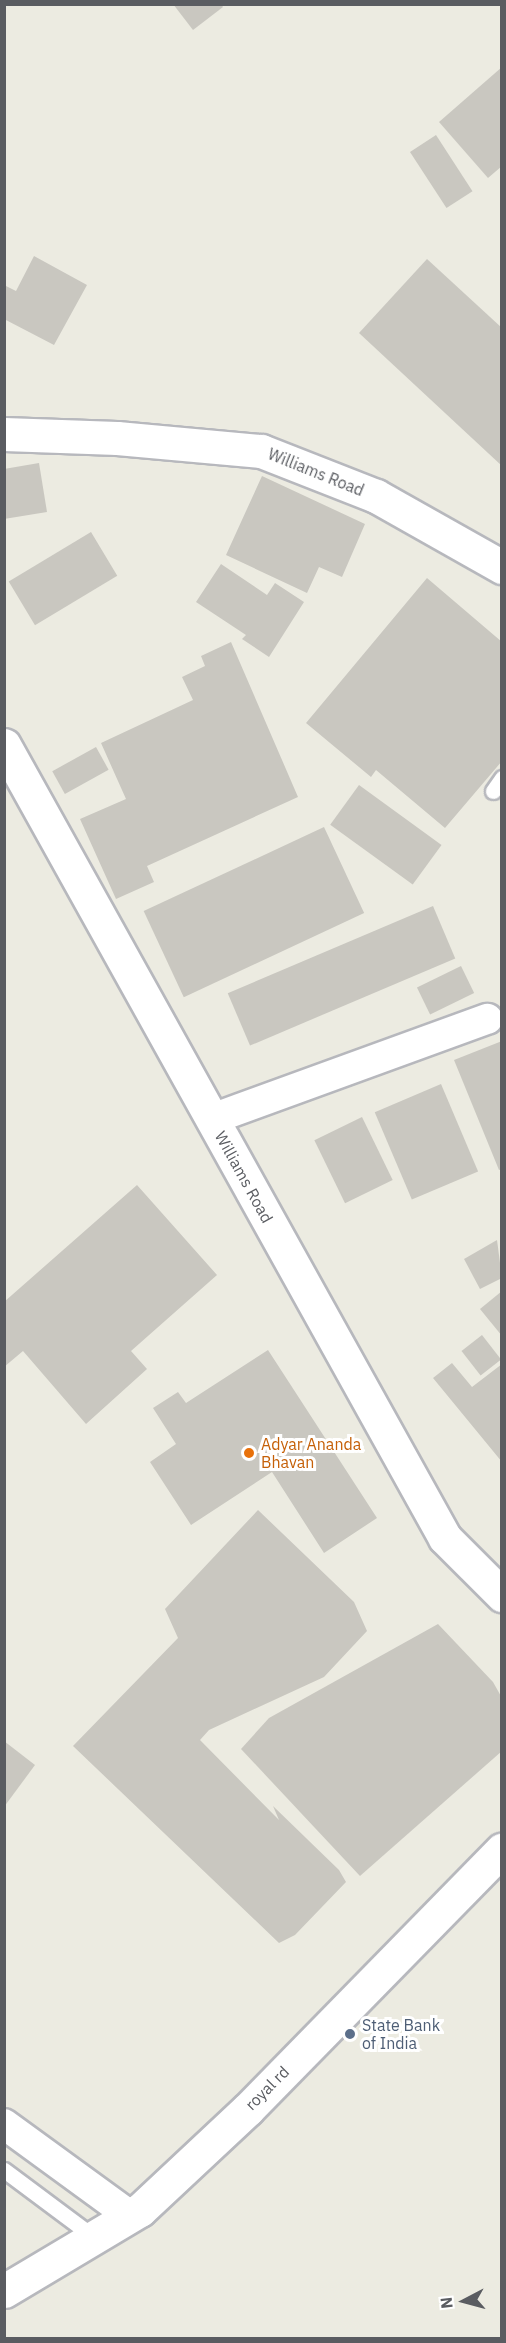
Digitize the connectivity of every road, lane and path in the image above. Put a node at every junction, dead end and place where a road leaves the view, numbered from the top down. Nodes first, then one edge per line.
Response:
1 (4, 434) edge
2 (501, 567) edge
3 (4, 745) edge
4 (488, 1019) dead end
5 (212, 1119) junction
6 (501, 1595) edge
7 (501, 1850) edge
8 (4, 2124) edge
9 (4, 2170) edge
10 (130, 2216) junction
11 (94, 2237) junction
12 (4, 2291) edge

1 - 2 street, Williams Road
3 - 5 street, Williams Road
4 - 5 street
5 - 6 street, Williams Road
7 - 10 street, royal rd
8 - 10 street
9 - 11 lane
10 - 11 street, royal rd
11 - 12 street, royal rd

